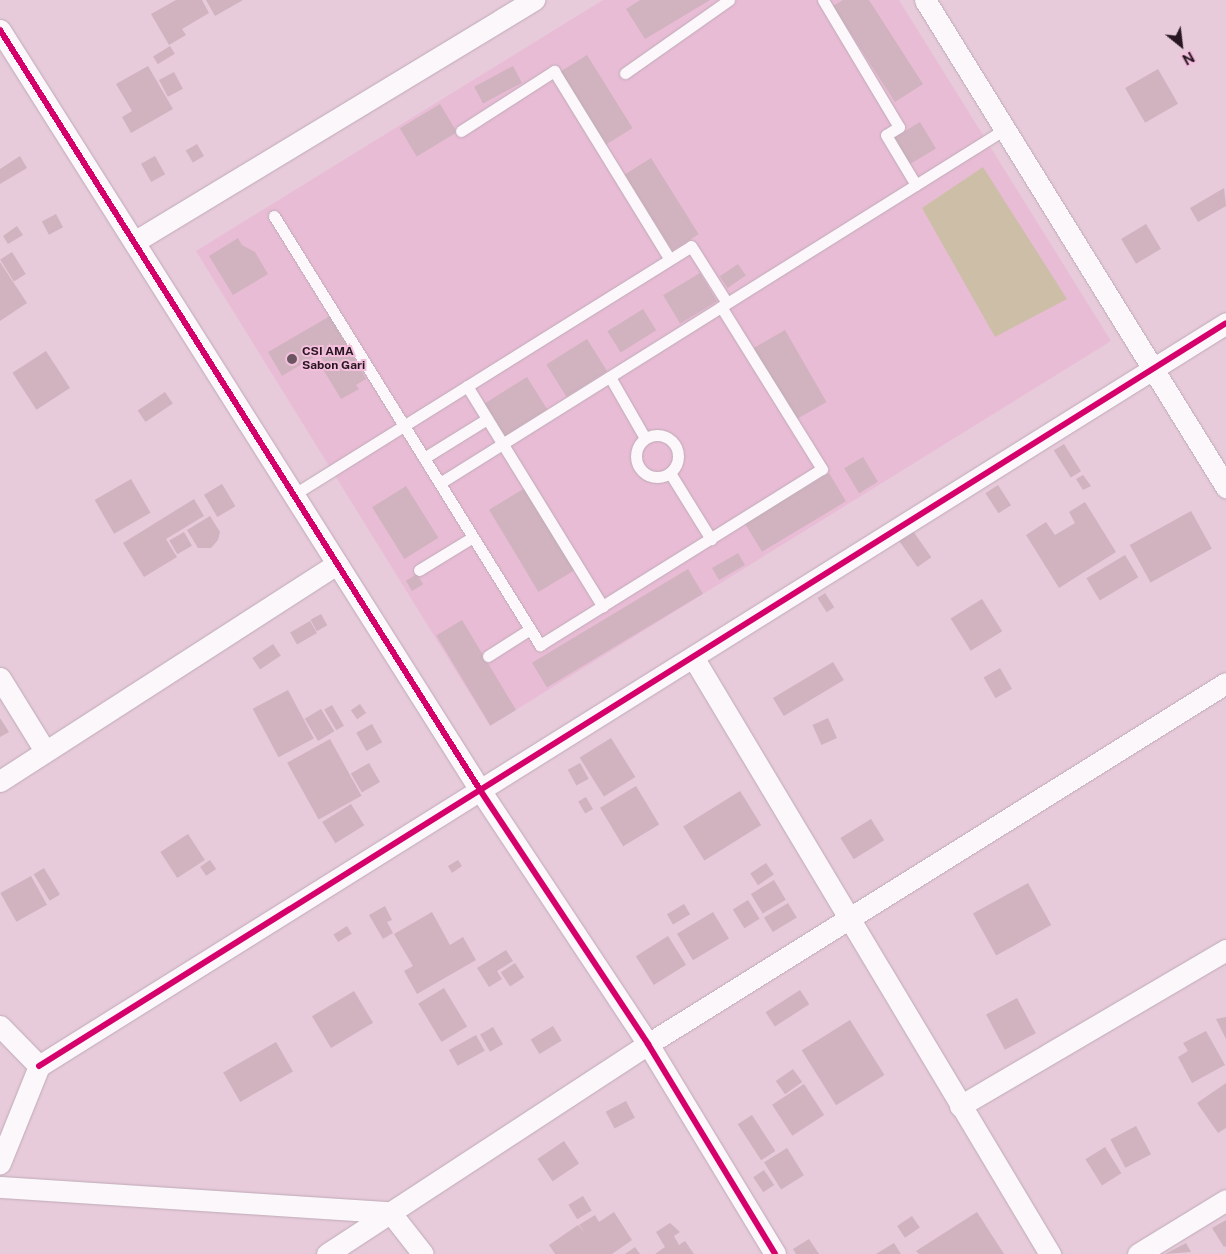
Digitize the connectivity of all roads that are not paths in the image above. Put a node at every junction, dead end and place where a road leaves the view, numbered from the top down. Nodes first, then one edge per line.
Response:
1 (534, 0) edge
2 (729, 0) edge
3 (822, 0) edge
4 (925, 0) edge
5 (0, 30) edge
6 (625, 73) dead end
7 (1004, 129) junction
8 (460, 132) dead end
9 (916, 185) junction
10 (274, 216) dead end
11 (134, 242) junction
12 (669, 258) junction
13 (724, 305) junction
14 (1226, 323) edge
15 (1153, 369) junction
16 (610, 377) junction
17 (466, 386) junction
18 (487, 419) junction
19 (404, 426) junction
20 (645, 438) junction
21 (502, 444) junction
22 (424, 458) junction
23 (670, 473) junction
24 (440, 483) junction
25 (1226, 487) edge
26 (293, 495) junction
27 (473, 537) junction
28 (711, 538) junction
29 (337, 564) junction
30 (419, 570) dead end
31 (603, 606) junction
32 (530, 629) junction
33 (488, 656) dead end
34 (693, 657) junction
35 (0, 678) edge
36 (1226, 683) edge
37 (45, 751) junction
38 (0, 781) edge
39 (480, 790) junction
40 (851, 919) junction
41 (1226, 950) edge
42 (0, 1026) edge
43 (648, 1044) junction
44 (39, 1066) junction
45 (960, 1106) junction
46 (0, 1163) edge
47 (0, 1187) edge
48 (1226, 1200) edge
49 (390, 1212) junction
50 (327, 1254) edge
51 (424, 1254) edge
52 (775, 1254) edge
53 (1050, 1254) edge
54 (1138, 1254) edge

1 - 11 street
2 - 6 lane
3 - 9 lane
4 - 7 street
5 - 11 street
7 - 9 lane
7 - 15 street
8 - 12 lane
9 - 13 lane
10 - 19 lane
11 - 26 street
12 - 13 lane
12 - 17 lane
13 - 16 lane
13 - 28 lane
14 - 15 street
15 - 25 street
15 - 34 street
16 - 20 lane
16 - 21 lane
17 - 18 lane
17 - 19 lane
18 - 21 lane
18 - 22 lane
19 - 22 lane
19 - 26 lane
20 - 23 lane
20 - 23 lane
21 - 24 lane
21 - 31 lane
22 - 24 lane
23 - 28 lane
24 - 27 lane
26 - 29 street
27 - 30 lane
27 - 32 lane
28 - 31 lane
29 - 37 street
29 - 39 street
31 - 32 lane
32 - 33 lane
34 - 39 street
34 - 40 street
35 - 37 street
36 - 40 street
37 - 38 street
39 - 43 street
39 - 44 street
40 - 43 street
40 - 45 street
41 - 45 street
42 - 44 street
43 - 49 street
43 - 52 street
44 - 46 street
45 - 53 street
47 - 49 street
48 - 54 street
49 - 50 street
49 - 51 street

